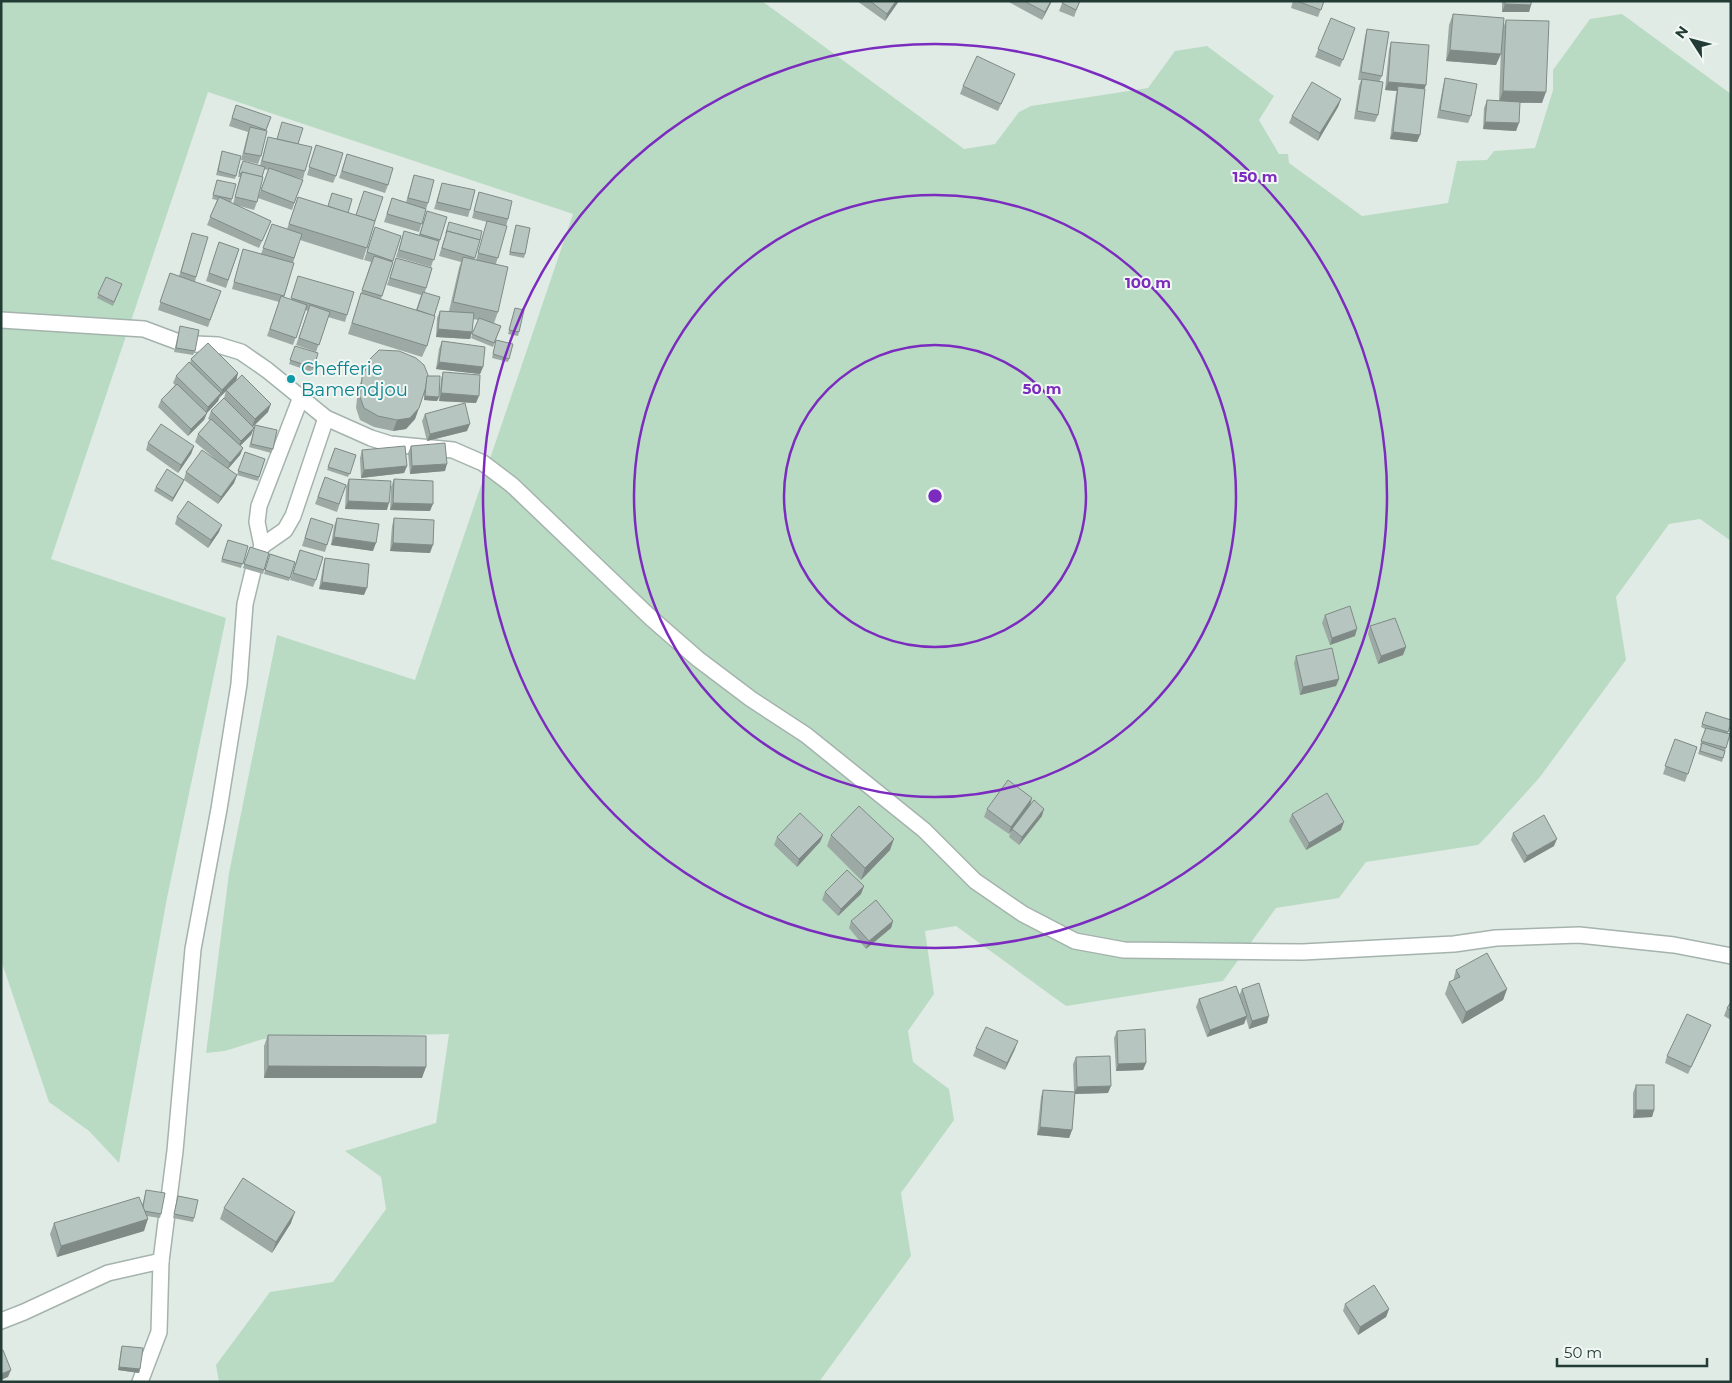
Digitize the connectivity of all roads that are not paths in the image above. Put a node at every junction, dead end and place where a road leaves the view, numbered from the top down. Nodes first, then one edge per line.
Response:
1 (1, 320) edge
2 (176, 340) edge
3 (196, 344) edge
4 (301, 397) junction
5 (326, 418) junction
6 (253, 571) edge
7 (1731, 956) edge
8 (161, 1261) junction
9 (1, 1321) edge
10 (140, 1382) edge

1 - 2 street
3 - 4 street
4 - 5 street
4 - 5 street
5 - 7 street
6 - 8 street
8 - 9 street
8 - 10 street

